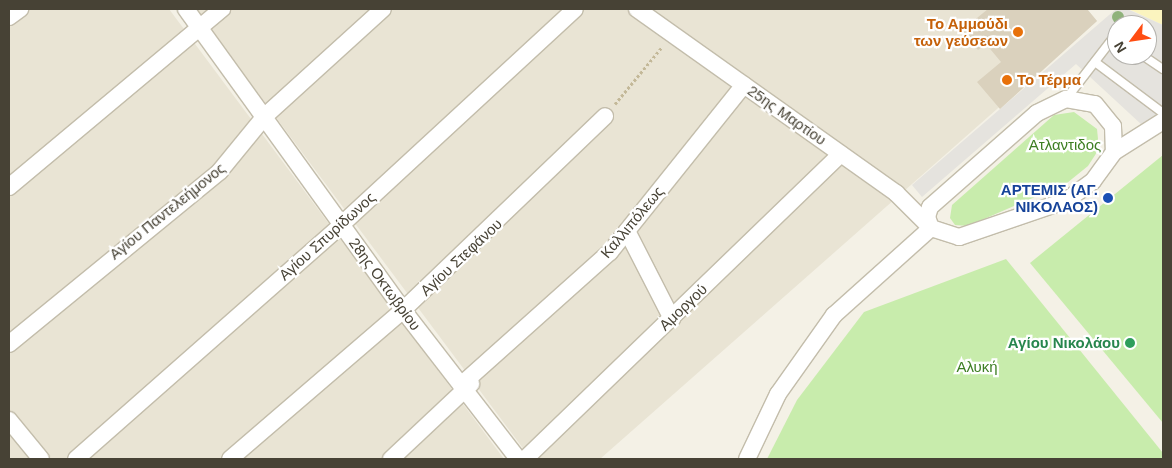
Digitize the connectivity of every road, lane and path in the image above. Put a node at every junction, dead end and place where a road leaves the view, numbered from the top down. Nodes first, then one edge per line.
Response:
1 (20, 9) edge
2 (186, 9) edge
3 (222, 9) edge
4 (383, 9) edge
5 (575, 9) edge
6 (637, 9) edge
7 (9, 18) edge
8 (200, 29) junction
9 (672, 34) junction
10 (1107, 46) edge
11 (1094, 62) junction
12 (744, 85) junction
13 (1066, 99) junction
14 (1163, 113) edge
15 (265, 116) junction
16 (605, 116) joint
17 (1163, 121) edge
18 (1114, 152) junction
19 (841, 154) junction
20 (9, 187) edge
21 (341, 225) junction
22 (931, 228) junction
23 (627, 231) junction
24 (403, 310) junction
25 (672, 319) junction
26 (9, 344) edge
27 (463, 388) junction
28 (9, 420) edge
29 (41, 459) edge
30 (76, 459) edge
31 (230, 459) edge
32 (390, 459) edge
33 (518, 459) edge
34 (525, 459) edge
35 (747, 459) edge

1 - 7 street
2 - 8 street, 28ης Οκτωβρίου
3 - 8 street
4 - 15 street, Αγίου Παντελεήμονος
5 - 21 street, Αγίου Σπυρίδωνος
6 - 9 street, 25ης Μαρτίου
8 - 15 street, 28ης Οκτωβρίου
8 - 20 street
9 - 12 street, 25ης Μαρτίου
9 - 16 path
10 - 11 lane
11 - 13 lane
11 - 14 lane
12 - 19 street, 25ης Μαρτίου
12 - 23 street, Καλλιπόλεως
13 - 18 street
13 - 22 street
15 - 21 street, 28ης Οκτωβρίου
15 - 26 street, Αγίου Παντελεήμονος
16 - 24 street, Αγίου Στεφάνου
17 - 18 street
18 - 22 street
19 - 22 street, 25ης Μαρτίου
19 - 25 street, Αμοργού
21 - 24 street, 28ης Οκτωβρίου
21 - 30 street, Αγίου Σπυρίδωνος
22 - 35 street
23 - 25 street
23 - 27 street, Καλλιπόλεως
24 - 27 street, 28ης Οκτωβρίου
24 - 31 street, Αγίου Στεφάνου
25 - 34 street, Αμοργού
27 - 32 street
27 - 33 street, 28ης Οκτωβρίου
28 - 29 street

